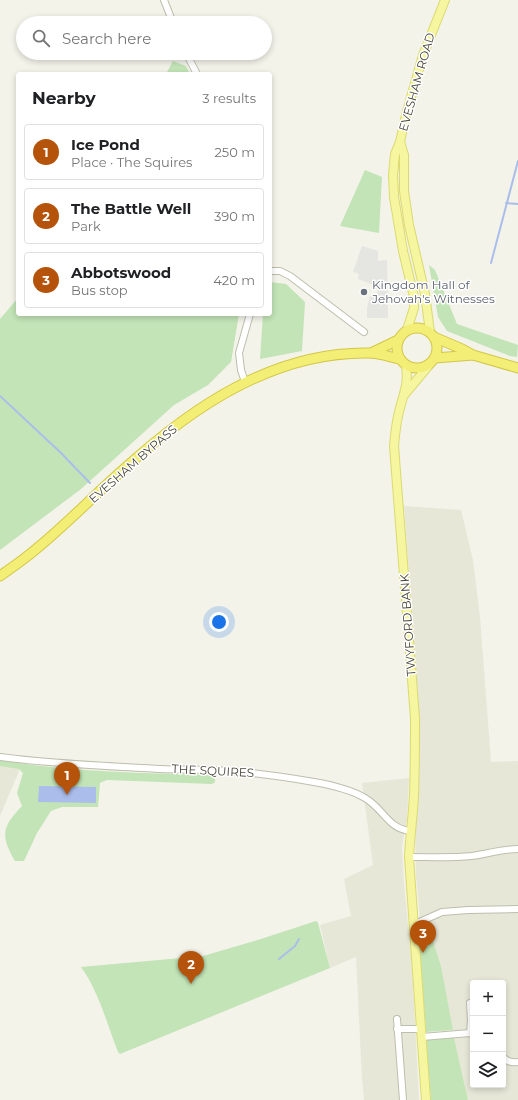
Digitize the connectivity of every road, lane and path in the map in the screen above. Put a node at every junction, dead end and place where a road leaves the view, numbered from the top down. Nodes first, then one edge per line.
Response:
1 (164, 0) edge
2 (445, 0) edge
3 (170, 16) edge
4 (190, 60) edge
5 (196, 72) edge
6 (400, 142) junction
7 (272, 271) edge
8 (249, 316) edge
9 (407, 330) junction
10 (364, 332) dead end
11 (432, 335) junction
12 (398, 340) junction
13 (371, 353) junction
14 (473, 356) junction
15 (432, 361) junction
16 (403, 362) junction
17 (518, 368) edge
18 (245, 382) junction
19 (405, 394) junction
20 (0, 576) edge
21 (0, 757) edge
22 (410, 831) junction
23 (518, 848) edge
24 (409, 857) junction
25 (518, 909) edge
26 (415, 924) junction
27 (397, 1019) dead end
28 (397, 1028) junction
29 (422, 1033) junction
30 (470, 1034) edge
31 (506, 1060) edge
32 (518, 1062) edge
33 (403, 1100) edge
34 (426, 1100) edge

1 - 3 street
2 - 6 main road, EVESHAM ROAD
4 - 5 street
6 - 9 main road, EVESHAM ROAD
6 - 11 main road, EVESHAM ROAD
7 - 10 street
8 - 18 street
9 - 11 highway
9 - 12 highway
11 - 14 highway
11 - 15 highway
12 - 13 highway, EVESHAM BYPASS
12 - 16 highway
13 - 16 highway, EVESHAM BYPASS
13 - 18 highway, EVESHAM BYPASS
14 - 15 highway
14 - 17 highway
15 - 16 highway
15 - 19 main road, TWYFORD BANK
16 - 19 main road, TWYFORD BANK
18 - 20 highway, EVESHAM BYPASS
19 - 22 main road, TWYFORD BANK
21 - 22 street, THE SQUIRES
22 - 24 main road, TWYFORD BANK
23 - 24 street
24 - 26 main road, TWYFORD BANK
25 - 26 street
26 - 29 main road, TWYFORD BANK
27 - 28 street
28 - 29 street
28 - 33 street
29 - 30 street
29 - 34 main road, TWYFORD BANK
31 - 32 street

